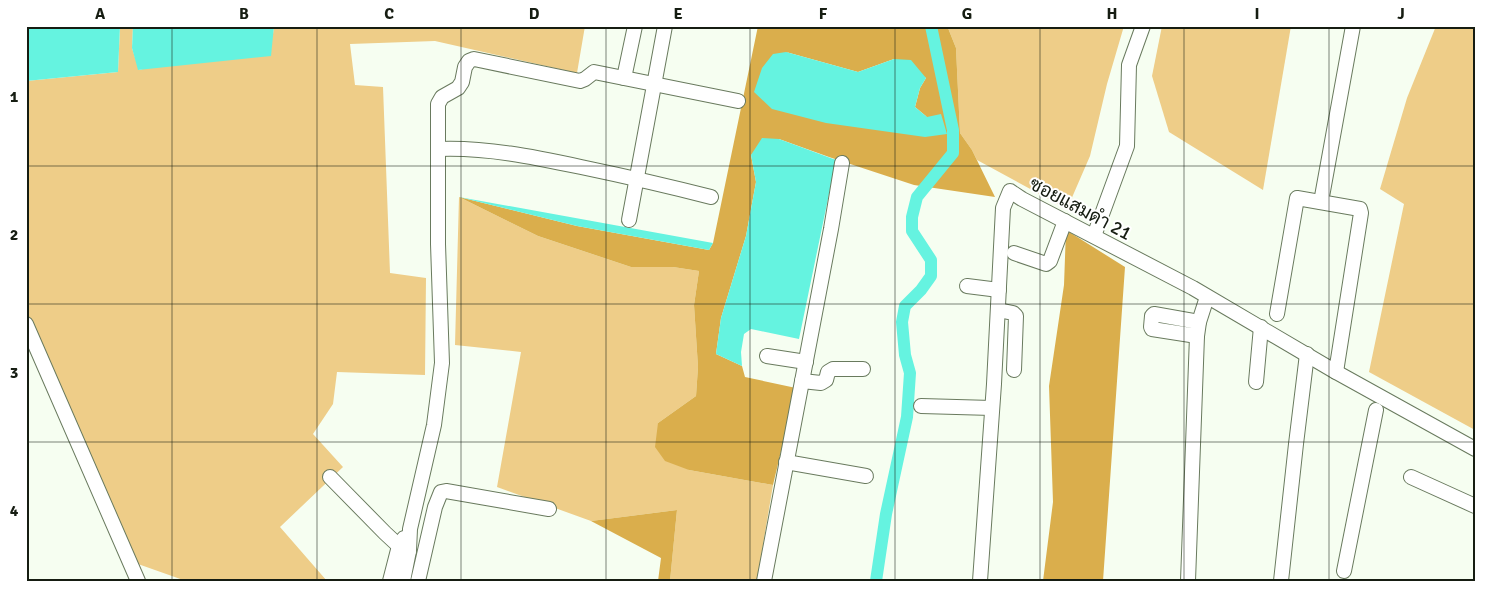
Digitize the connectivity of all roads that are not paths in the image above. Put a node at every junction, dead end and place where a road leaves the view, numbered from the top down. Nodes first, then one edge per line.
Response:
1 (634, 26) edge
2 (665, 26) edge
3 (1143, 26) edge
4 (1353, 26) edge
5 (624, 78) junction
6 (655, 84) junction
7 (738, 101) dead end
8 (438, 148) junction
9 (842, 163) dead end
10 (636, 179) junction
11 (711, 198) dead end
12 (1321, 202) junction
13 (629, 220) dead end
14 (1065, 221) junction
15 (1094, 236) junction
16 (1014, 253) dead end
17 (966, 286) dead end
18 (999, 290) junction
19 (1207, 297) junction
20 (998, 310) junction
21 (1277, 314) dead end
22 (26, 324) edge
23 (1261, 327) junction
24 (1307, 354) junction
25 (767, 356) dead end
26 (806, 362) junction
27 (863, 369) dead end
28 (1014, 370) dead end
29 (1336, 372) junction
30 (802, 382) junction
31 (1256, 382) dead end
32 (1377, 402) junction
33 (921, 406) dead end
34 (992, 408) junction
35 (1475, 449) edge
36 (786, 462) junction
37 (866, 476) dead end
38 (330, 477) dead end
39 (1411, 477) dead end
40 (1475, 506) edge
41 (548, 509) dead end
42 (404, 548) junction
43 (1344, 571) dead end
44 (138, 581) edge
45 (390, 581) edge
46 (402, 581) edge
47 (418, 581) edge
48 (764, 581) edge
49 (980, 581) edge
50 (1188, 581) edge
51 (1281, 581) edge

1 - 5 street
2 - 6 street
3 - 15 street
4 - 12 street
5 - 6 street
5 - 8 street
6 - 7 street
6 - 10 street
8 - 10 street
8 - 42 street
9 - 26 street
10 - 11 street
10 - 13 street
12 - 21 street
12 - 29 street
14 - 15 street, ซอยแสมดำ 21
14 - 16 street
14 - 18 street, ซอยแสมดำ 21
15 - 19 street, ซอยแสมดำ 21
17 - 18 street
18 - 20 street, ซอยแสมดำ 21
19 - 23 street, ซอยแสมดำ 21
19 - 50 street
20 - 28 street
20 - 34 street, ซอยแสมดำ 21
22 - 44 street
23 - 24 street, ซอยแสมดำ 21
23 - 31 street
24 - 29 street, ซอยแสมดำ 21
24 - 51 street
25 - 26 street
26 - 30 street
27 - 30 street
29 - 32 street, ซอยแสมดำ 21
30 - 36 street
32 - 35 street, ซอยแสมดำ 21
32 - 43 street
33 - 34 street
34 - 49 street, ซอยแสมดำ 21
36 - 37 street
36 - 48 street
38 - 42 street
39 - 40 street
41 - 47 street
42 - 45 street
42 - 46 street

